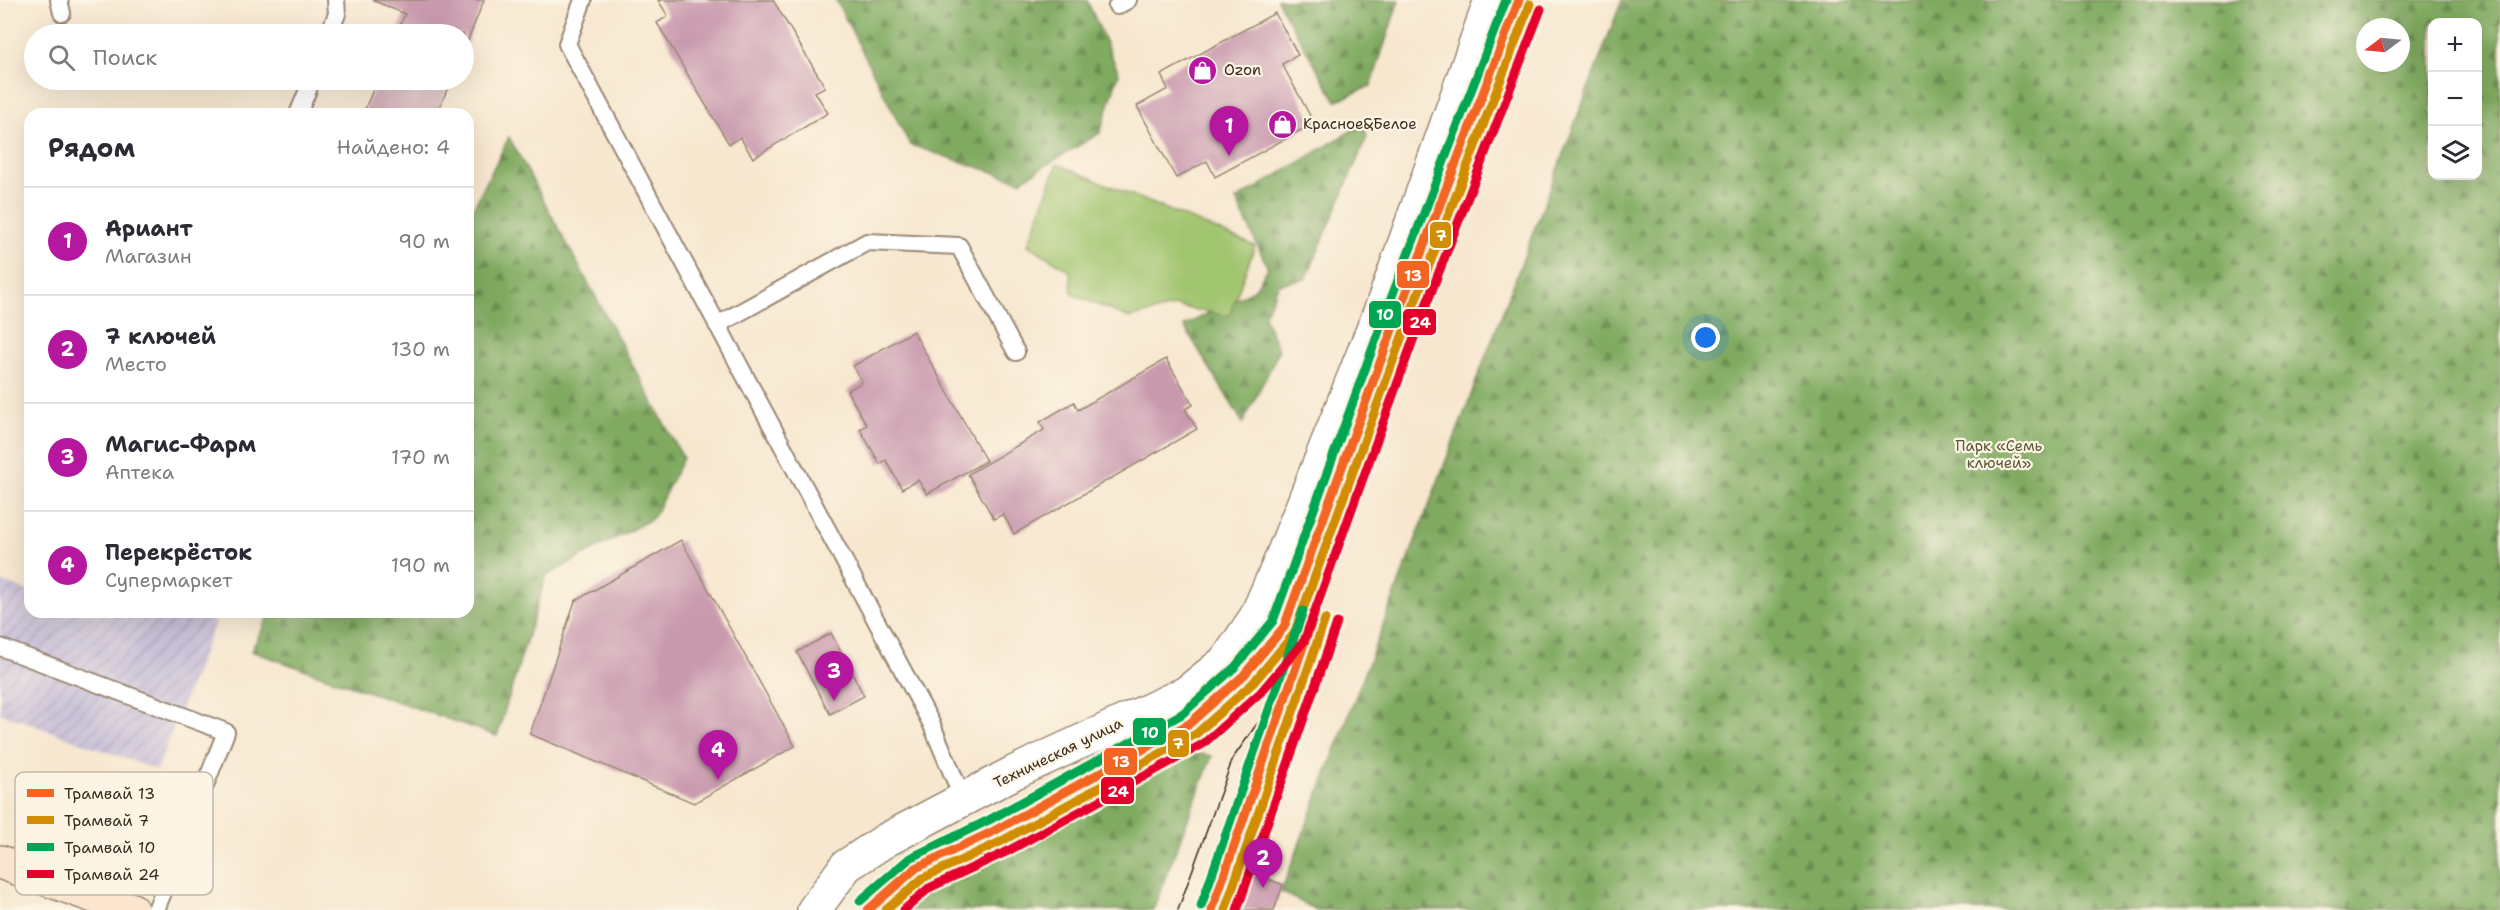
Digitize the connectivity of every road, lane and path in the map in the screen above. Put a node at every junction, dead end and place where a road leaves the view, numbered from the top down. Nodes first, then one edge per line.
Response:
1 (336, 0) edge
2 (583, 0) edge
3 (1491, 0) edge
4 (333, 24) edge
5 (308, 90) edge
6 (300, 108) edge
7 (717, 325) junction
8 (1016, 352) dead end
9 (0, 647) edge
10 (210, 772) edge
11 (963, 799) junction
12 (0, 862) edge
13 (15, 867) edge
14 (91, 895) edge
15 (162, 895) edge
16 (132, 910) edge
17 (156, 910) edge
18 (814, 910) edge

1 - 4 lane
2 - 7 lane
3 - 11 street, Техническая улица
5 - 6 lane
7 - 8 lane
7 - 11 lane
9 - 10 lane
11 - 18 street, Техническая улица
12 - 13 main road
14 - 16 main road
15 - 17 lane

